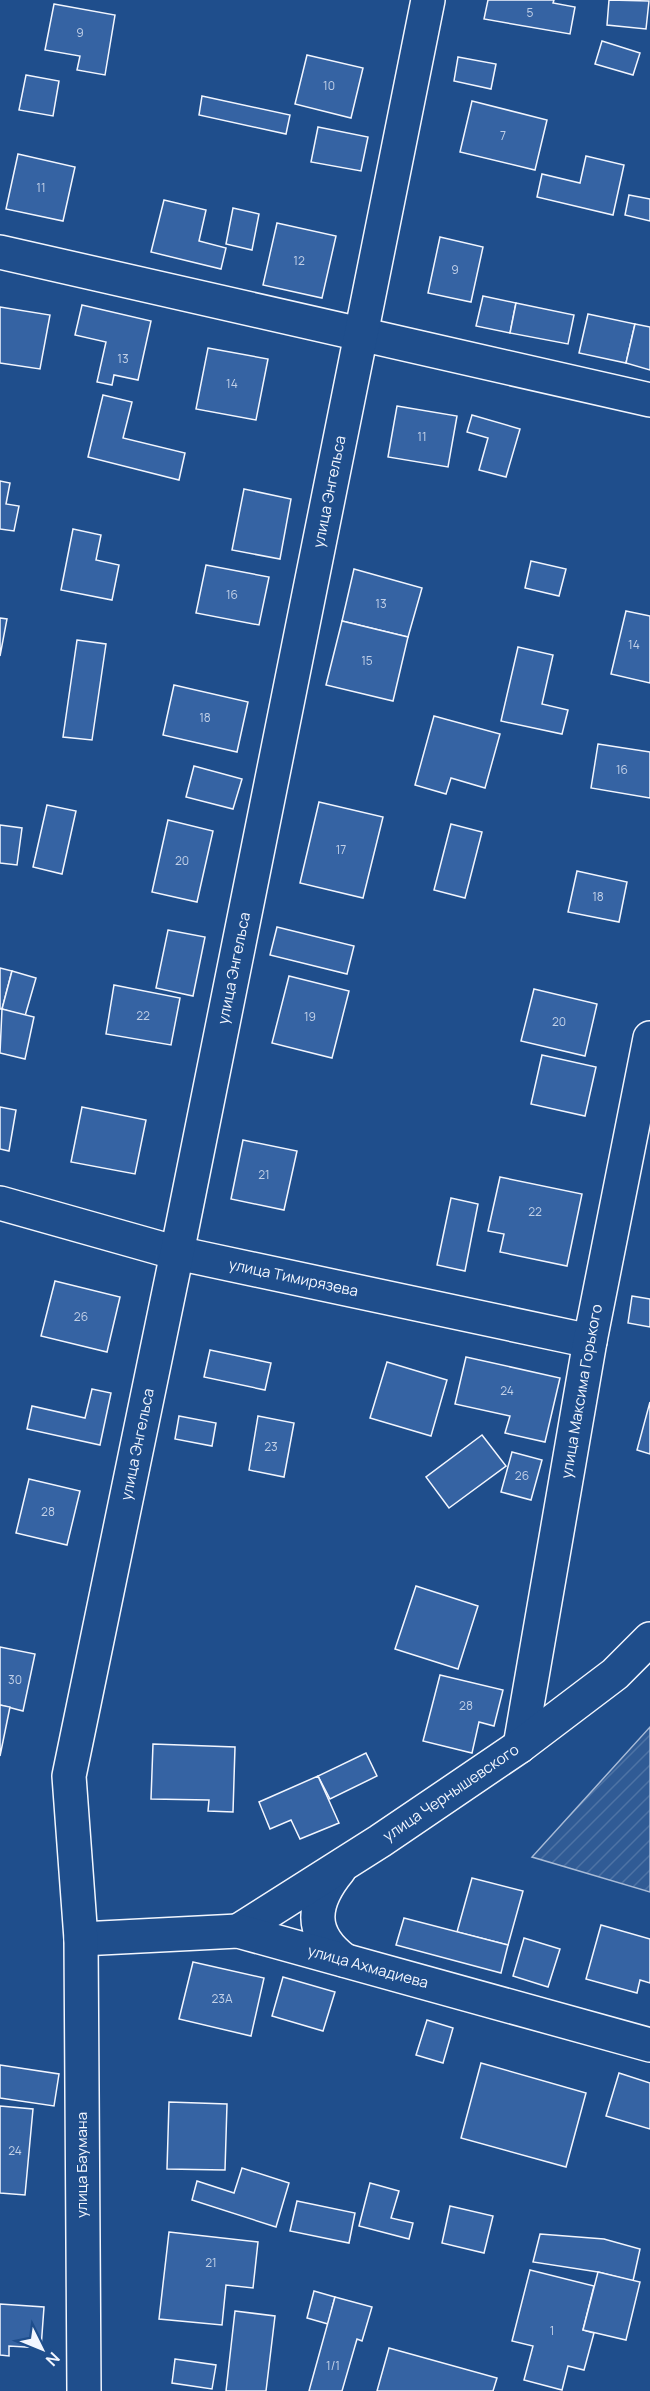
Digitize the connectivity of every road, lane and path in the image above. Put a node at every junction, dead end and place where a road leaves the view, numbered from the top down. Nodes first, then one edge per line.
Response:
1 (428, 0) edge
2 (0, 252) edge
3 (360, 335) junction
4 (650, 400) edge
5 (650, 1038) edge
6 (0, 1203) edge
7 (177, 1253) junction
8 (590, 1341) junction
9 (650, 1639) edge
10 (520, 1746) junction
11 (344, 1864) junction
12 (238, 1931) junction
13 (81, 1940) junction
14 (344, 1960) junction
15 (650, 2045) edge
16 (84, 2391) edge

1 - 3 street, улица Энгельса
2 - 3 street
3 - 4 street
3 - 7 street, улица Энгельса
5 - 8 street, улица Максима Горького
6 - 7 street, улица Тимирязева
7 - 8 street, улица Тимирязева
7 - 13 street, улица Энгельса
8 - 10 street, улица Максима Горького
9 - 10 street, улица Чернышевского
10 - 11 street, улица Чернышевского
11 - 12 street, улица Чернышевского
11 - 14 street
12 - 13 street, улица Ахмадиева
12 - 14 street, улица Ахмадиева
13 - 16 street, улица Баумана
14 - 15 street, улица Ахмадиева

